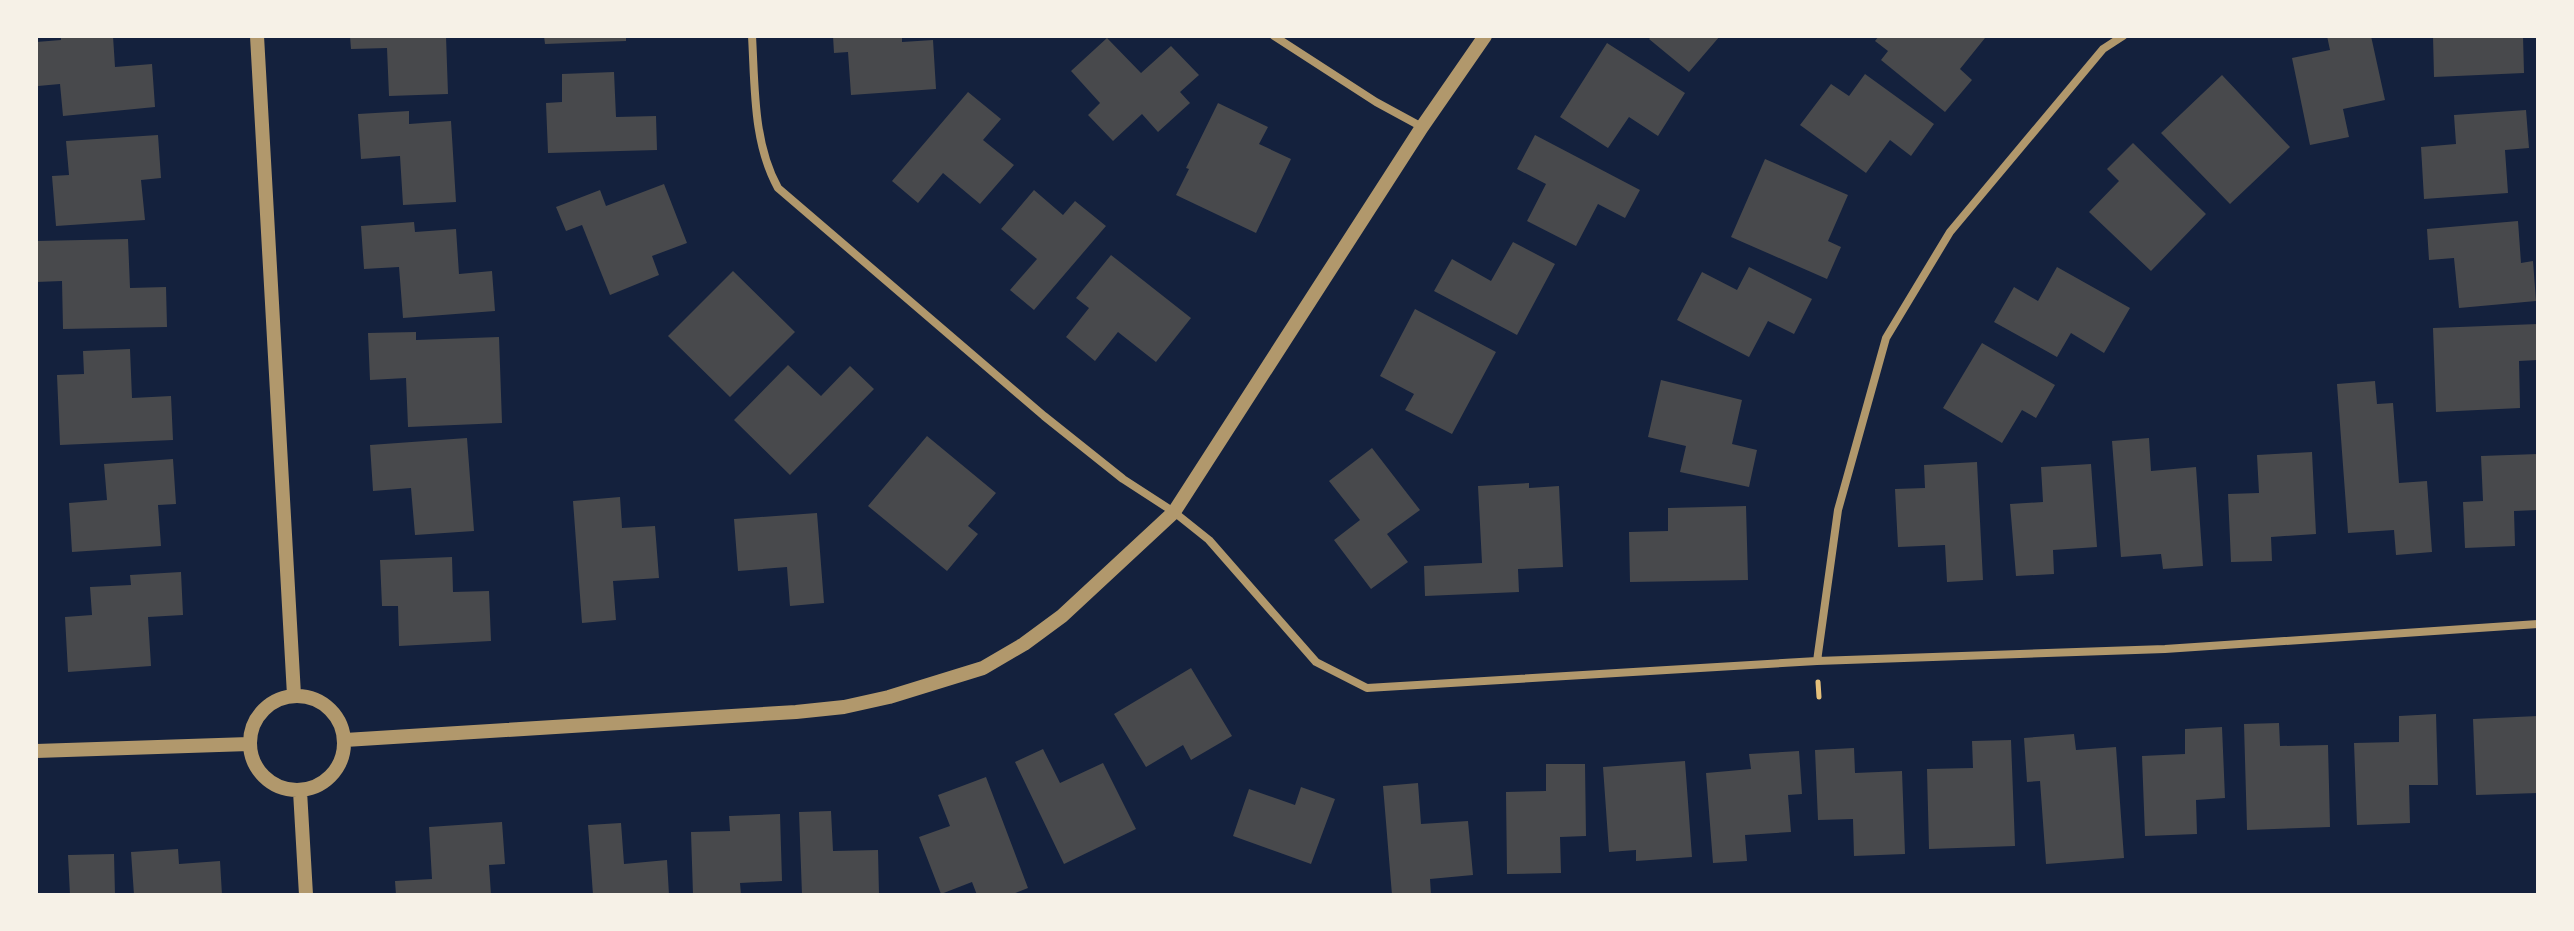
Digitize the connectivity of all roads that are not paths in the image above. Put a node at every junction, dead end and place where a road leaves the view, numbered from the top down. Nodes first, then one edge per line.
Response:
1 (257, 36) edge
2 (752, 36) edge
3 (1274, 36) edge
4 (1485, 36) edge
5 (2123, 36) edge
6 (1422, 127) junction
7 (1174, 512) junction
8 (2538, 624) edge
9 (1817, 661) junction
10 (294, 695) junction
11 (345, 740) junction
12 (249, 744) junction
13 (36, 751) edge
14 (300, 791) junction
15 (306, 895) edge

1 - 10 street
2 - 7 street
3 - 6 street
4 - 6 street
5 - 9 street
6 - 7 street
7 - 9 street
7 - 11 street
8 - 9 street
10 - 11 street
10 - 12 street
11 - 14 street
12 - 13 street
12 - 14 street
14 - 15 street

